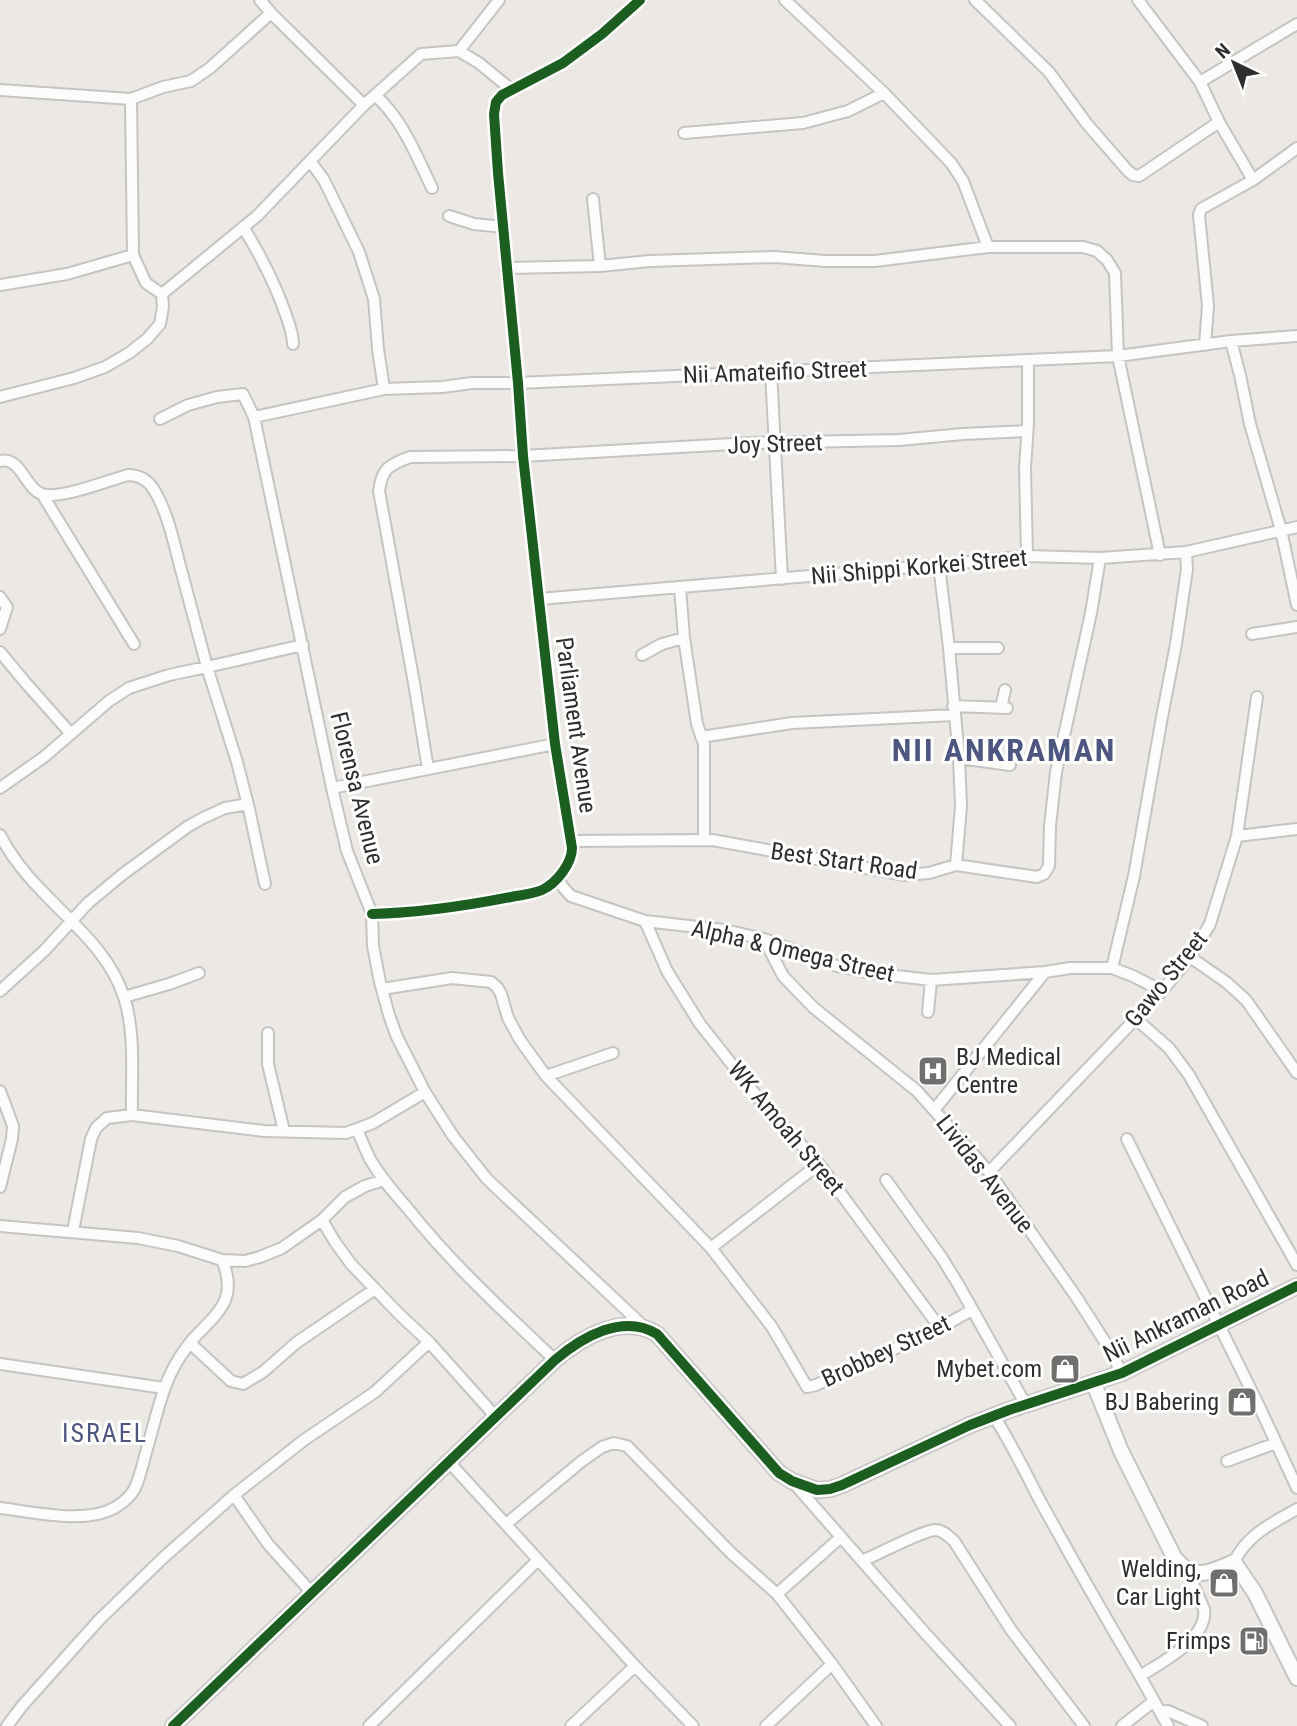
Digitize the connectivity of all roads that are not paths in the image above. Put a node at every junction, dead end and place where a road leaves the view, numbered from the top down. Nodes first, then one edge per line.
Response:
1 (260, 0) edge
2 (499, 0) edge
3 (640, 0) edge
4 (785, 0) edge
5 (975, 0) edge
6 (1138, 0) edge
7 (271, 13) junction
8 (1297, 24) edge
9 (459, 51) junction
10 (1200, 82) junction
11 (0, 90) edge
12 (512, 90) junction
13 (884, 93) junction
14 (375, 95) junction
15 (131, 99) junction
16 (364, 105) junction
17 (1219, 122) junction
18 (684, 133) dead end
19 (1297, 148) edge
20 (310, 161) junction
21 (1253, 180) junction
22 (432, 188) dead end
23 (593, 199) dead end
24 (449, 216) dead end
25 (243, 227) junction
26 (504, 227) junction
27 (988, 247) junction
28 (133, 255) junction
29 (600, 266) junction
30 (506, 268) junction
31 (0, 285) edge
32 (162, 295) junction
33 (1297, 336) edge
34 (1231, 341) junction
35 (293, 344) dead end
36 (1205, 345) junction
37 (1118, 356) junction
38 (1028, 361) junction
39 (771, 372) junction
40 (518, 383) junction
41 (384, 389) junction
42 (0, 397) edge
43 (254, 417) junction
44 (160, 419) dead end
45 (1027, 431) junction
46 (775, 443) junction
47 (523, 456) junction
48 (0, 461) edge
49 (42, 494) junction
50 (1297, 527) edge
51 (1281, 530) junction
52 (1186, 552) junction
53 (1160, 555) junction
54 (1027, 556) junction
55 (1100, 558) junction
56 (939, 565) junction
57 (782, 579) junction
58 (680, 587) junction
59 (0, 597) edge
60 (539, 599) junction
61 (1297, 605) edge
62 (1297, 627) edge
63 (0, 629) edge
64 (1252, 634) dead end
65 (684, 638) junction
66 (134, 644) dead end
67 (303, 645) junction
68 (949, 648) junction
69 (998, 648) dead end
70 (0, 652) edge
71 (642, 655) dead end
72 (207, 667) junction
73 (1005, 690) dead end
74 (1256, 696) dead end
75 (954, 711) junction
76 (71, 734) junction
77 (701, 737) junction
78 (555, 744) junction
79 (959, 758) junction
80 (1010, 765) dead end
81 (428, 769) junction
82 (0, 788) edge
83 (332, 788) junction
84 (248, 804) junction
85 (1297, 829) edge
86 (0, 835) edge
87 (1237, 836) junction
88 (704, 840) junction
89 (571, 841) junction
90 (956, 865) junction
91 (558, 877) junction
92 (265, 884) dead end
93 (372, 914) junction
94 (72, 920) junction
95 (645, 921) junction
96 (764, 939) junction
97 (1190, 957) junction
98 (1112, 968) junction
99 (1045, 972) junction
100 (199, 973) dead end
101 (930, 980) junction
102 (382, 989) junction
103 (0, 991) edge
104 (1163, 991) junction
105 (124, 997) junction
106 (928, 1012) dead end
107 (1136, 1019) junction
108 (268, 1033) dead end
109 (612, 1053) dead end
110 (1297, 1073) edge
111 (546, 1076) junction
112 (0, 1091) edge
113 (425, 1092) junction
114 (934, 1109) junction
115 (132, 1115) junction
116 (357, 1129) junction
117 (284, 1131) junction
118 (1128, 1139) dead end
119 (819, 1164) junction
120 (989, 1172) junction
121 (384, 1180) junction
122 (886, 1180) dead end
123 (0, 1187) edge
124 (322, 1220) junction
125 (0, 1226) edge
126 (73, 1231) junction
127 (711, 1248) junction
128 (222, 1260) junction
129 (1297, 1265) edge
130 (375, 1289) junction
131 (1296, 1290) edge
132 (972, 1310) junction
133 (1218, 1325) junction
134 (642, 1327) junction
135 (940, 1328) junction
136 (429, 1342) junction
137 (190, 1343) junction
138 (555, 1360) junction
139 (0, 1364) edge
140 (1122, 1373) junction
141 (1094, 1384) junction
142 (164, 1388) junction
143 (1026, 1405) junction
144 (994, 1416) junction
145 (496, 1417) junction
146 (1276, 1443) junction
147 (1227, 1461) dead end
148 (449, 1462) junction
149 (792, 1481) junction
150 (1297, 1488) edge
151 (234, 1495) junction
152 (0, 1508) edge
153 (1297, 1509) edge
154 (506, 1524) junction
155 (841, 1537) junction
156 (538, 1560) junction
157 (862, 1562) junction
158 (1234, 1562) junction
159 (1187, 1570) junction
160 (312, 1593) junction
161 (777, 1594) junction
162 (832, 1664) junction
163 (635, 1667) junction
164 (1140, 1676) junction
165 (1297, 1678) edge
166 (1157, 1706) junction
167 (177, 1725) edge
168 (8, 1726) edge
169 (369, 1726) edge
170 (571, 1726) edge
171 (693, 1726) edge
172 (766, 1726) edge
173 (876, 1726) edge
174 (1010, 1726) edge
175 (1084, 1726) edge
176 (1122, 1726) edge
177 (1168, 1726) edge
178 (1202, 1726) edge

1 - 7 street
2 - 9 street
3 - 12 street
4 - 13 street
5 - 17 street
6 - 10 street
7 - 15 street
7 - 16 street
8 - 10 street
9 - 12 street
9 - 14 street
10 - 17 street
11 - 15 street
12 - 26 street, Parliament Avenue
13 - 18 street
13 - 27 street
14 - 16 street
14 - 22 street
15 - 28 street
16 - 20 street
17 - 21 street
19 - 21 street
20 - 25 street
20 - 41 street
21 - 36 street
23 - 29 street
24 - 26 street
25 - 32 street
25 - 35 street
26 - 30 street, Parliament Avenue
27 - 29 street
27 - 37 street
28 - 31 street
28 - 32 street
29 - 30 street
30 - 40 street, Parliament Avenue
32 - 42 street
33 - 34 street, Nii Amateifio Street
34 - 36 street, Nii Amateifio Street
34 - 51 street
36 - 37 street, Nii Amateifio Street
37 - 38 street, Nii Amateifio Street
37 - 53 street
38 - 39 street, Nii Amateifio Street
38 - 45 street
39 - 40 street, Nii Amateifio Street
39 - 46 street
40 - 41 street, Nii Amateifio Street
40 - 47 street, Parliament Avenue
41 - 43 street, Nii Amateifio Street
43 - 44 street
43 - 67 street, Florensa Avenue
45 - 46 street, Joy Street
45 - 54 street
46 - 47 street, Joy Street
46 - 57 street
47 - 60 street, Parliament Avenue
47 - 81 street, Joy Street
48 - 49 street
49 - 66 street
49 - 72 street
50 - 51 street, Nii Shippi Korkei Street
51 - 52 street, Nii Shippi Korkei Street
51 - 61 street
52 - 53 street, Nii Shippi Korkei Street
52 - 98 street
53 - 55 street, Nii Shippi Korkei Street
54 - 55 street, Nii Shippi Korkei Street
54 - 56 street, Nii Shippi Korkei Street
55 - 90 street, Best Start Road
56 - 57 street, Nii Shippi Korkei Street
56 - 68 street
57 - 58 street, Nii Shippi Korkei Street
58 - 60 street, Nii Shippi Korkei Street
58 - 65 street
59 - 63 street
60 - 78 street, Parliament Avenue
62 - 64 street
65 - 71 street
65 - 77 street
67 - 72 street
67 - 83 street, Florensa Avenue
68 - 69 street
68 - 75 street
70 - 76 street
72 - 76 street
72 - 84 street
73 - 75 street
74 - 87 street, Gawo Street
75 - 77 street
75 - 79 street
76 - 82 street
77 - 88 street
78 - 81 street
78 - 89 street, Parliament Avenue
79 - 80 street
79 - 90 street
81 - 83 street
83 - 93 street, Florensa Avenue
84 - 92 street
84 - 94 street
85 - 87 street
86 - 94 street
87 - 97 street, Gawo Street
88 - 89 street, Best Start Road
88 - 90 street, Best Start Road
89 - 91 street, Parliament Avenue
91 - 93 street
91 - 95 street, Alpha & Omega Street
93 - 102 street, Florensa Avenue
94 - 103 street
94 - 105 street
95 - 96 street, Alpha & Omega Street
95 - 119 street, WK Amoah Street
96 - 101 street, Alpha & Omega Street
96 - 114 street, Lividas Avenue
97 - 104 street, Gawo Street
97 - 110 street
98 - 99 street, Alpha & Omega Street
98 - 104 street, Alpha & Omega Street
99 - 101 street, Alpha & Omega Street
99 - 114 street
100 - 105 street
101 - 106 street
102 - 111 street
102 - 113 street, Florensa Avenue
104 - 107 street, Gawo Street
105 - 115 street
107 - 120 street, Gawo Street
107 - 129 street
108 - 117 street
109 - 111 street
111 - 127 street
112 - 123 street
113 - 116 street
113 - 134 street, Florensa Avenue
114 - 120 street, Lividas Avenue
115 - 117 street
115 - 126 street
116 - 117 street
116 - 121 street
118 - 133 street
119 - 127 street
119 - 135 street, WK Amoah Street
120 - 140 street, Lividas Avenue
121 - 124 street
121 - 138 street
122 - 132 street
124 - 128 street
124 - 130 street
125 - 126 street
126 - 128 street
127 - 135 street, Brobbey Street
128 - 137 street
130 - 136 street
130 - 137 street
131 - 133 street, Nii Ankraman Road
132 - 135 street, Brobbey Street
132 - 143 street
133 - 140 street, Nii Ankraman Road
133 - 146 street
134 - 138 street
134 - 149 street
136 - 145 street
136 - 151 street
137 - 142 street
138 - 145 street
139 - 142 street
140 - 141 street, Nii Ankraman Road
141 - 143 street, Nii Ankraman Road
141 - 159 street
142 - 152 street
143 - 144 street, Nii Ankraman Road
144 - 149 street, Nii Ankraman Road
144 - 164 street
145 - 148 street
146 - 147 street
146 - 150 street
148 - 154 street
148 - 160 street
149 - 155 street
151 - 160 street
151 - 168 street
153 - 158 street
154 - 156 street
154 - 161 street
155 - 157 street
155 - 161 street
156 - 163 street
156 - 169 street
157 - 174 street
157 - 175 street
158 - 159 street
158 - 165 street
159 - 164 street
160 - 167 street
161 - 162 street
162 - 172 street
162 - 173 street
163 - 170 street
163 - 171 street
164 - 166 street
166 - 176 street
166 - 177 street
166 - 178 street

